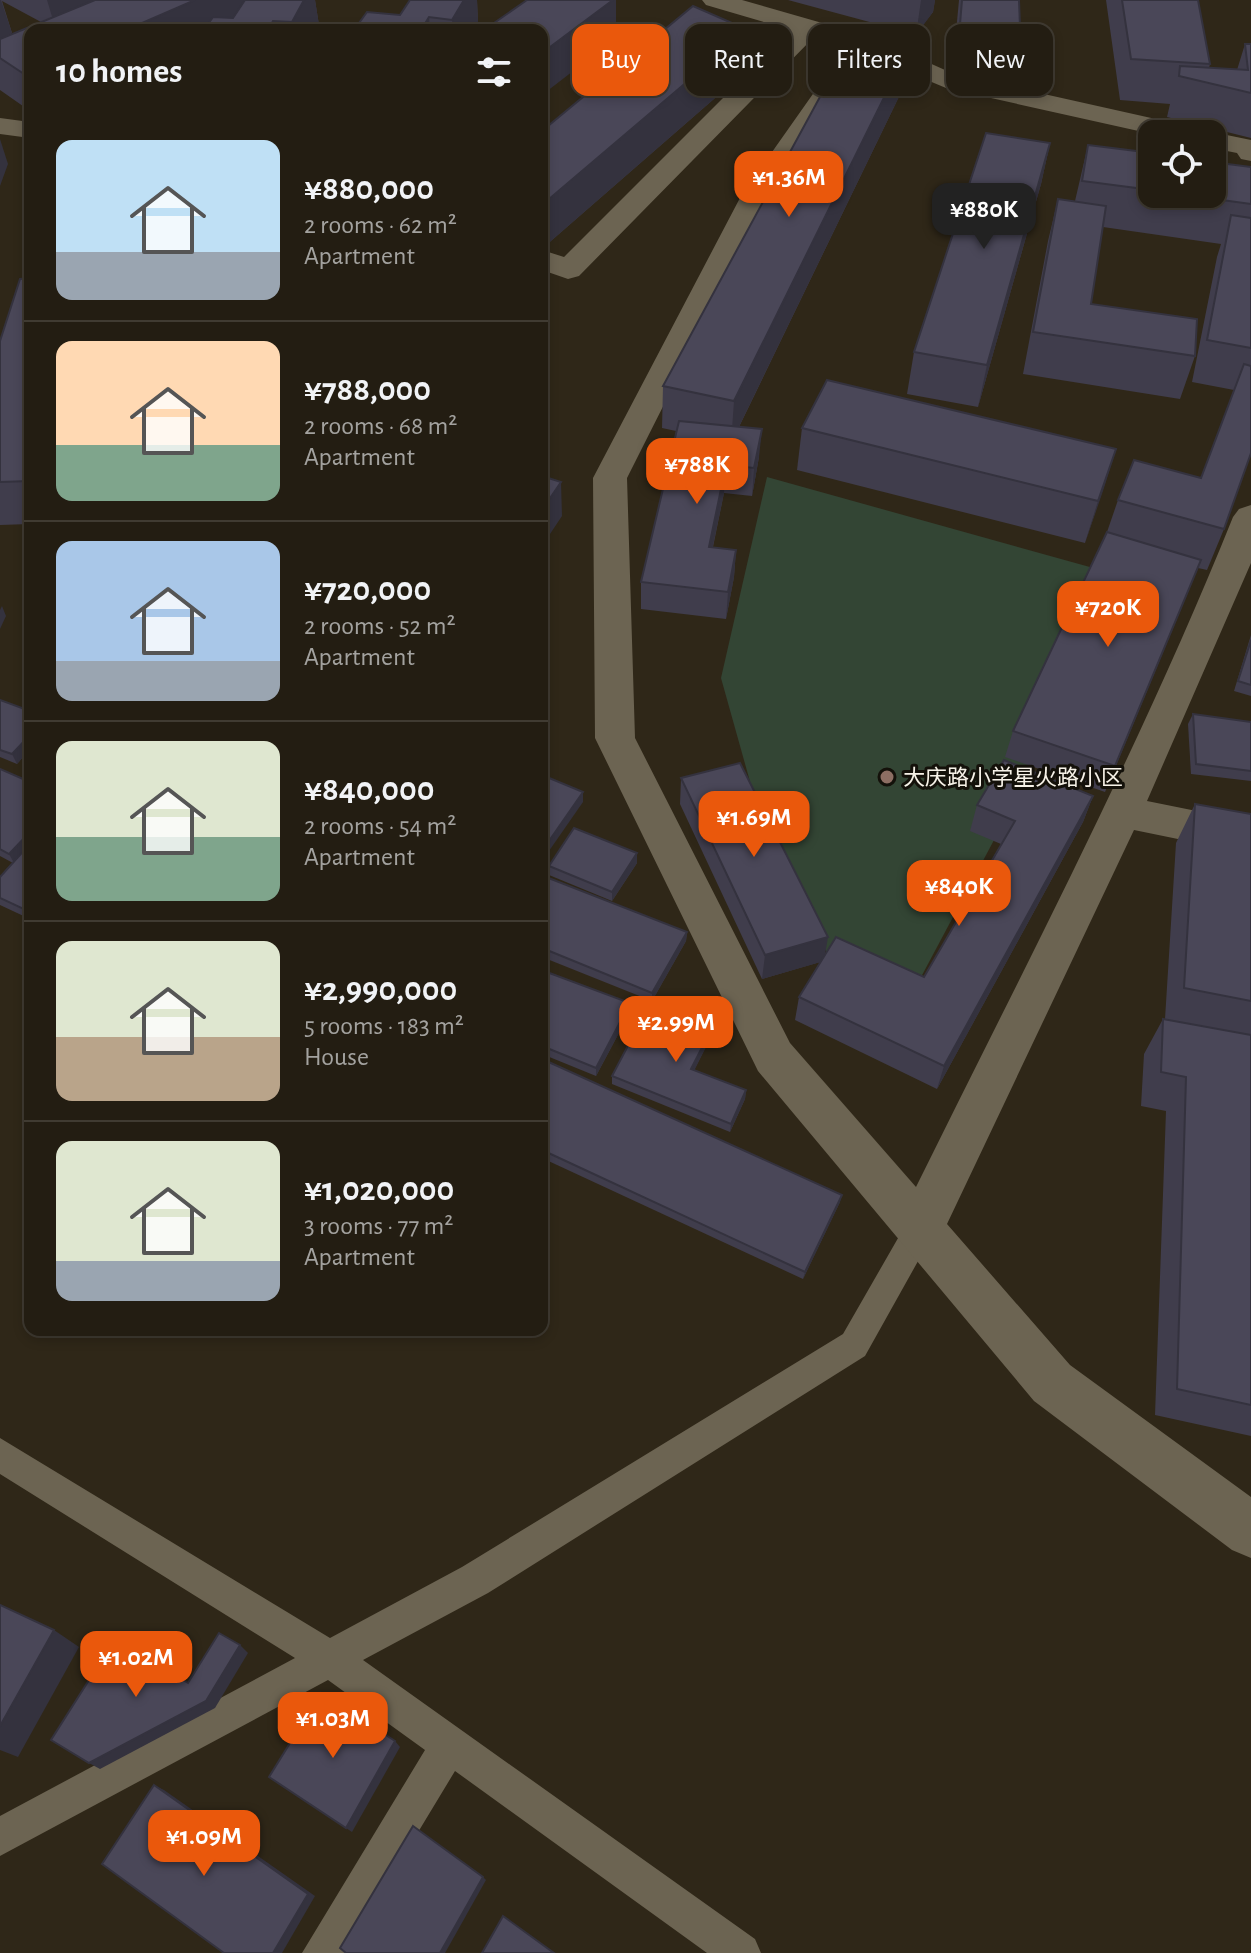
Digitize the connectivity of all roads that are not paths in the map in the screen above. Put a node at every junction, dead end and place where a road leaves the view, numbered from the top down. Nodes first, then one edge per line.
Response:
1 (715, 0) edge
2 (808, 27) edge
3 (808, 28) edge
4 (930, 73) edge
5 (825, 96) edge
6 (1138, 123) edge
7 (0, 126) edge
8 (24, 129) edge
9 (1226, 143) edge
10 (1251, 153) edge
11 (548, 262) edge
12 (1251, 517) edge
13 (1122, 812) junction
14 (1251, 838) edge
15 (920, 1229) junction
16 (0, 1455) edge
17 (1251, 1531) edge
18 (330, 1659) junction
19 (450, 1745) junction
20 (0, 1837) edge
21 (322, 1953) edge
22 (741, 1953) edge

1 - 2 street
3 - 11 street
4 - 6 street
5 - 15 street
7 - 8 street
9 - 10 street
12 - 13 street
13 - 14 street
13 - 15 street
15 - 17 street
15 - 18 lane
16 - 18 lane
18 - 19 lane
18 - 20 lane
19 - 21 lane
19 - 22 lane

